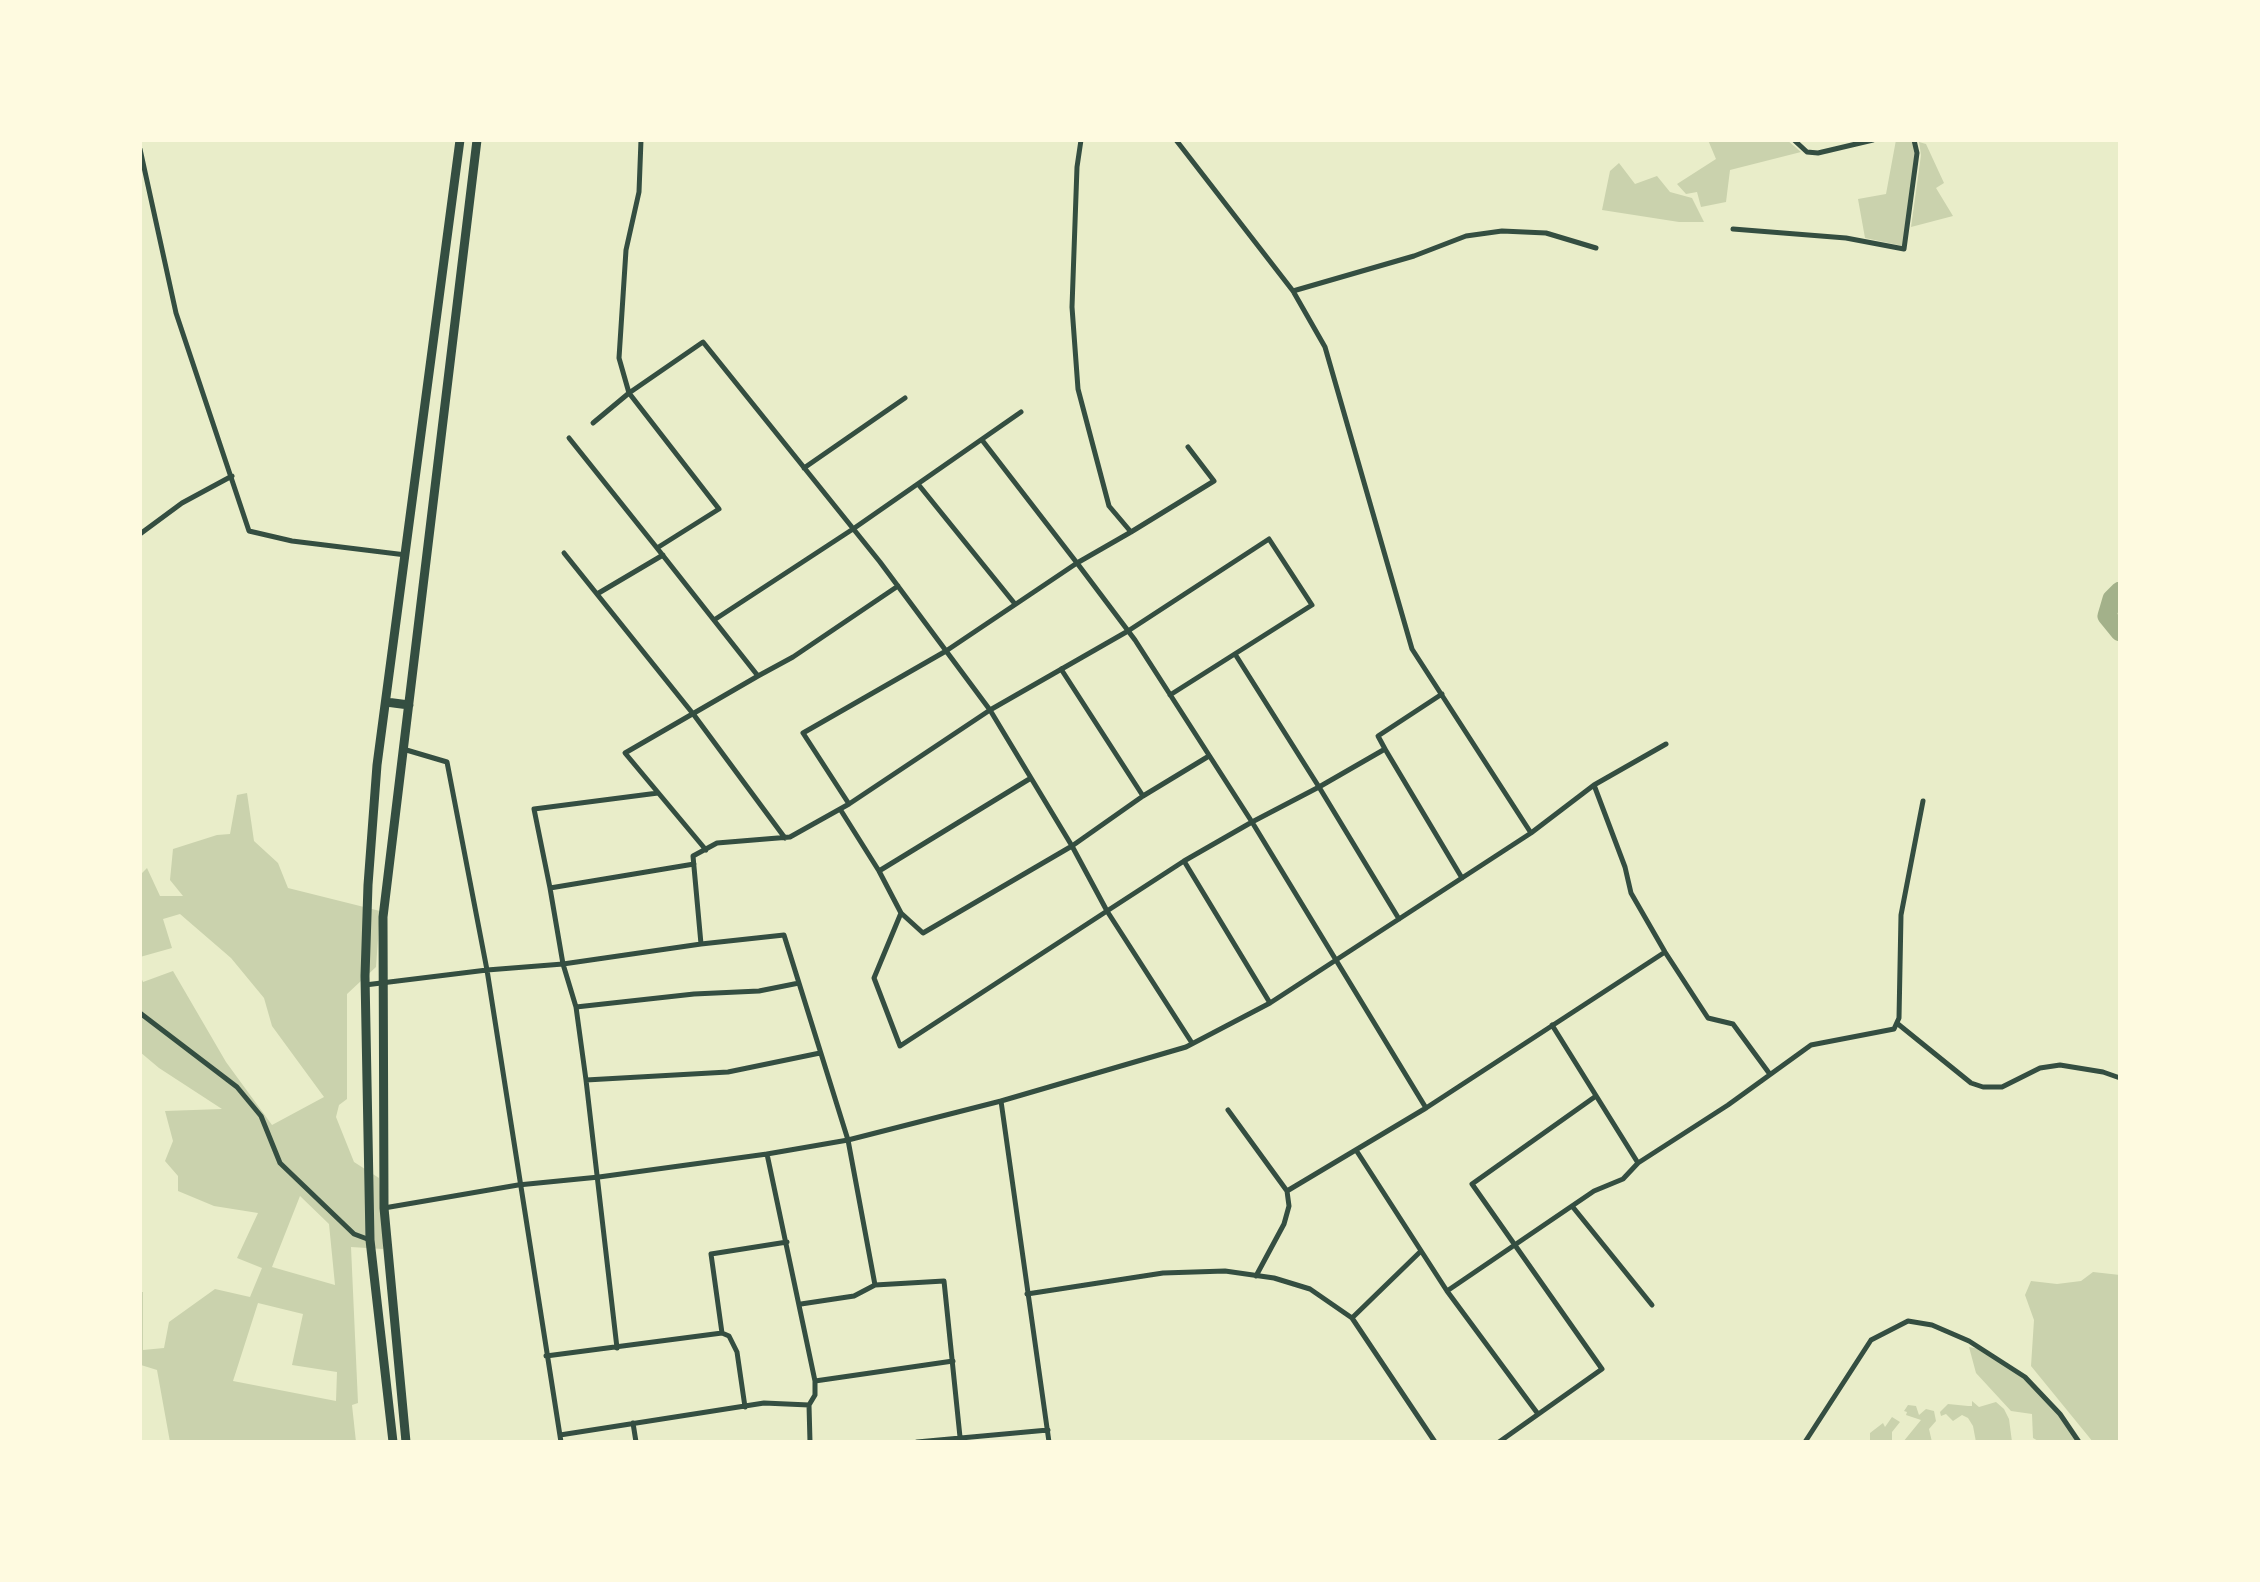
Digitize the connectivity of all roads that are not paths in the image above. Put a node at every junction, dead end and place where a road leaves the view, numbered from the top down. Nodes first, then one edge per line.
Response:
1 (460, 140) edge
2 (477, 140) edge
3 (641, 140) edge
4 (1081, 140) edge
5 (1176, 140) edge
6 (1794, 140) edge
7 (1873, 140) edge
8 (1914, 140) edge
9 (140, 149) edge
10 (1733, 229) dead end
11 (1596, 248) dead end
12 (1293, 290) junction
13 (629, 393) junction
14 (905, 398) dead end
15 (1021, 412) dead end
16 (593, 423) dead end
17 (569, 438) dead end
18 (982, 440) junction
19 (1188, 447) dead end
20 (803, 468) junction
21 (232, 476) junction
22 (918, 484) junction
23 (853, 529) junction
24 (1131, 532) junction
25 (140, 534) edge
26 (657, 548) junction
27 (564, 553) dead end
28 (406, 555) junction
29 (663, 555) junction
30 (1077, 563) junction
31 (898, 586) junction
32 (597, 594) junction
33 (1016, 604) junction
34 (713, 620) junction
35 (1128, 631) junction
36 (946, 651) junction
37 (1235, 654) junction
38 (1061, 669) junction
39 (758, 676) junction
40 (1442, 694) junction
41 (1170, 695) junction
42 (386, 702) junction
43 (409, 705) junction
44 (990, 710) junction
45 (694, 715) junction
46 (1667, 744) dead end
47 (1385, 748) junction
48 (403, 749) junction
49 (1209, 756) junction
50 (1031, 778) junction
51 (1594, 785) junction
52 (1319, 787) junction
53 (658, 793) junction
54 (1143, 796) junction
55 (1923, 801) dead end
56 (849, 804) junction
57 (840, 809) junction
58 (1252, 822) junction
59 (1531, 833) junction
60 (785, 838) junction
61 (1072, 846) junction
62 (706, 850) junction
63 (1184, 861) junction
64 (694, 864) junction
65 (879, 871) junction
66 (1462, 878) junction
67 (550, 888) junction
68 (1107, 911) junction
69 (901, 913) junction
70 (1399, 919) junction
71 (701, 944) junction
72 (1665, 952) junction
73 (1335, 961) junction
74 (563, 964) junction
75 (487, 970) junction
76 (383, 983) junction
77 (799, 983) junction
78 (365, 985) junction
79 (1270, 1003) junction
80 (576, 1007) junction
81 (140, 1013) edge
82 (1898, 1024) junction
83 (1552, 1025) junction
84 (1192, 1042) junction
85 (820, 1053) junction
86 (1769, 1073) junction
87 (2120, 1078) edge
88 (586, 1080) junction
89 (1596, 1096) junction
90 (1000, 1101) junction
91 (1426, 1108) junction
92 (1228, 1110) dead end
93 (848, 1140) junction
94 (1356, 1150) junction
95 (767, 1153) junction
96 (1638, 1163) junction
97 (599, 1177) junction
98 (523, 1186) junction
99 (1287, 1191) junction
100 (1572, 1206) junction
101 (384, 1208) junction
102 (370, 1240) junction
103 (787, 1242) junction
104 (1513, 1247) junction
105 (1421, 1251) junction
106 (1256, 1276) junction
107 (875, 1284) junction
108 (1447, 1291) junction
109 (1027, 1294) junction
110 (801, 1304) junction
111 (1652, 1305) dead end
112 (1352, 1318) junction
113 (722, 1333) junction
114 (617, 1348) junction
115 (545, 1356) junction
116 (953, 1361) junction
117 (815, 1381) junction
118 (809, 1405) junction
119 (745, 1407) junction
120 (1538, 1414) junction
121 (633, 1423) junction
122 (1048, 1430) junction
123 (560, 1435) junction
124 (960, 1437) junction
125 (393, 1442) edge
126 (406, 1442) edge
127 (561, 1442) edge
128 (636, 1442) edge
129 (810, 1442) edge
130 (917, 1442) edge
131 (1049, 1442) edge
132 (1435, 1442) edge
133 (1499, 1442) edge
134 (1805, 1442) edge
135 (2079, 1442) edge

1 - 28 highway
2 - 43 highway
3 - 13 street
4 - 24 street
5 - 12 street
6 - 7 street
8 - 10 street
9 - 21 street
11 - 12 street
12 - 40 street
13 - 16 street
13 - 20 street
13 - 26 street
14 - 20 street
15 - 18 street
17 - 26 street
18 - 22 street
18 - 30 street
19 - 24 street
20 - 23 street
21 - 25 street
21 - 28 street
22 - 23 street
22 - 33 street
23 - 31 street
23 - 34 street
24 - 30 street
26 - 29 street
27 - 32 street
28 - 42 highway
29 - 32 street
29 - 34 street
30 - 33 street
30 - 35 street
31 - 36 street
31 - 39 street
32 - 45 street
33 - 36 street
34 - 39 street
35 - 37 street
35 - 38 street
35 - 41 street
36 - 44 street
36 - 56 street
37 - 41 street
37 - 52 street
38 - 44 street
38 - 54 street
39 - 45 street
40 - 47 street
40 - 59 street
41 - 49 street
42 - 43 highway
42 - 78 highway
43 - 48 highway
44 - 50 street
44 - 56 street
45 - 53 street
45 - 60 street
46 - 51 street
47 - 52 street
47 - 66 street
48 - 75 street
48 - 76 highway
49 - 54 street
49 - 58 street
50 - 61 street
50 - 65 street
51 - 59 street
51 - 72 street
52 - 58 street
52 - 70 street
53 - 62 street
53 - 67 street
54 - 61 street
55 - 82 street
56 - 57 street
57 - 60 street
57 - 65 street
58 - 63 street
58 - 73 street
59 - 66 street
60 - 62 street
61 - 68 street
61 - 69 street
62 - 64 street
63 - 68 street
63 - 79 street
64 - 67 street
64 - 71 street
65 - 69 street
66 - 70 street
67 - 74 street
68 - 69 street
68 - 84 street
70 - 73 street
71 - 74 street
71 - 77 street
72 - 83 street
72 - 86 street
73 - 79 street
73 - 91 street
74 - 75 street
74 - 80 street
75 - 76 street
75 - 98 street
76 - 78 street
76 - 101 highway
77 - 80 street
77 - 85 street
78 - 102 highway
79 - 84 street
80 - 88 street
81 - 102 street
82 - 86 street
82 - 87 street
83 - 89 street
83 - 91 street
84 - 90 street
85 - 88 street
85 - 93 street
86 - 96 street
88 - 97 street
89 - 96 street
89 - 104 street
90 - 93 street
90 - 109 street
91 - 94 street
92 - 99 street
93 - 95 street
93 - 107 street
94 - 99 street
94 - 105 street
95 - 97 street
95 - 103 street
96 - 100 street
97 - 98 street
97 - 114 street
98 - 101 street
98 - 115 street
99 - 106 street
100 - 104 street
100 - 111 street
101 - 126 highway
102 - 125 highway
103 - 110 street
103 - 113 street
104 - 108 street
104 - 120 street
105 - 108 street
105 - 112 street
106 - 109 street
106 - 112 street
107 - 110 street
107 - 116 street
108 - 120 street
109 - 122 street
110 - 117 street
112 - 132 street
113 - 114 street
113 - 119 street
114 - 115 street
115 - 123 street
116 - 117 street
116 - 124 street
117 - 118 street
118 - 119 street
118 - 129 street
119 - 121 street
120 - 133 street
121 - 123 street
121 - 128 street
122 - 124 street
122 - 131 street
123 - 127 street
124 - 130 street
134 - 135 street

